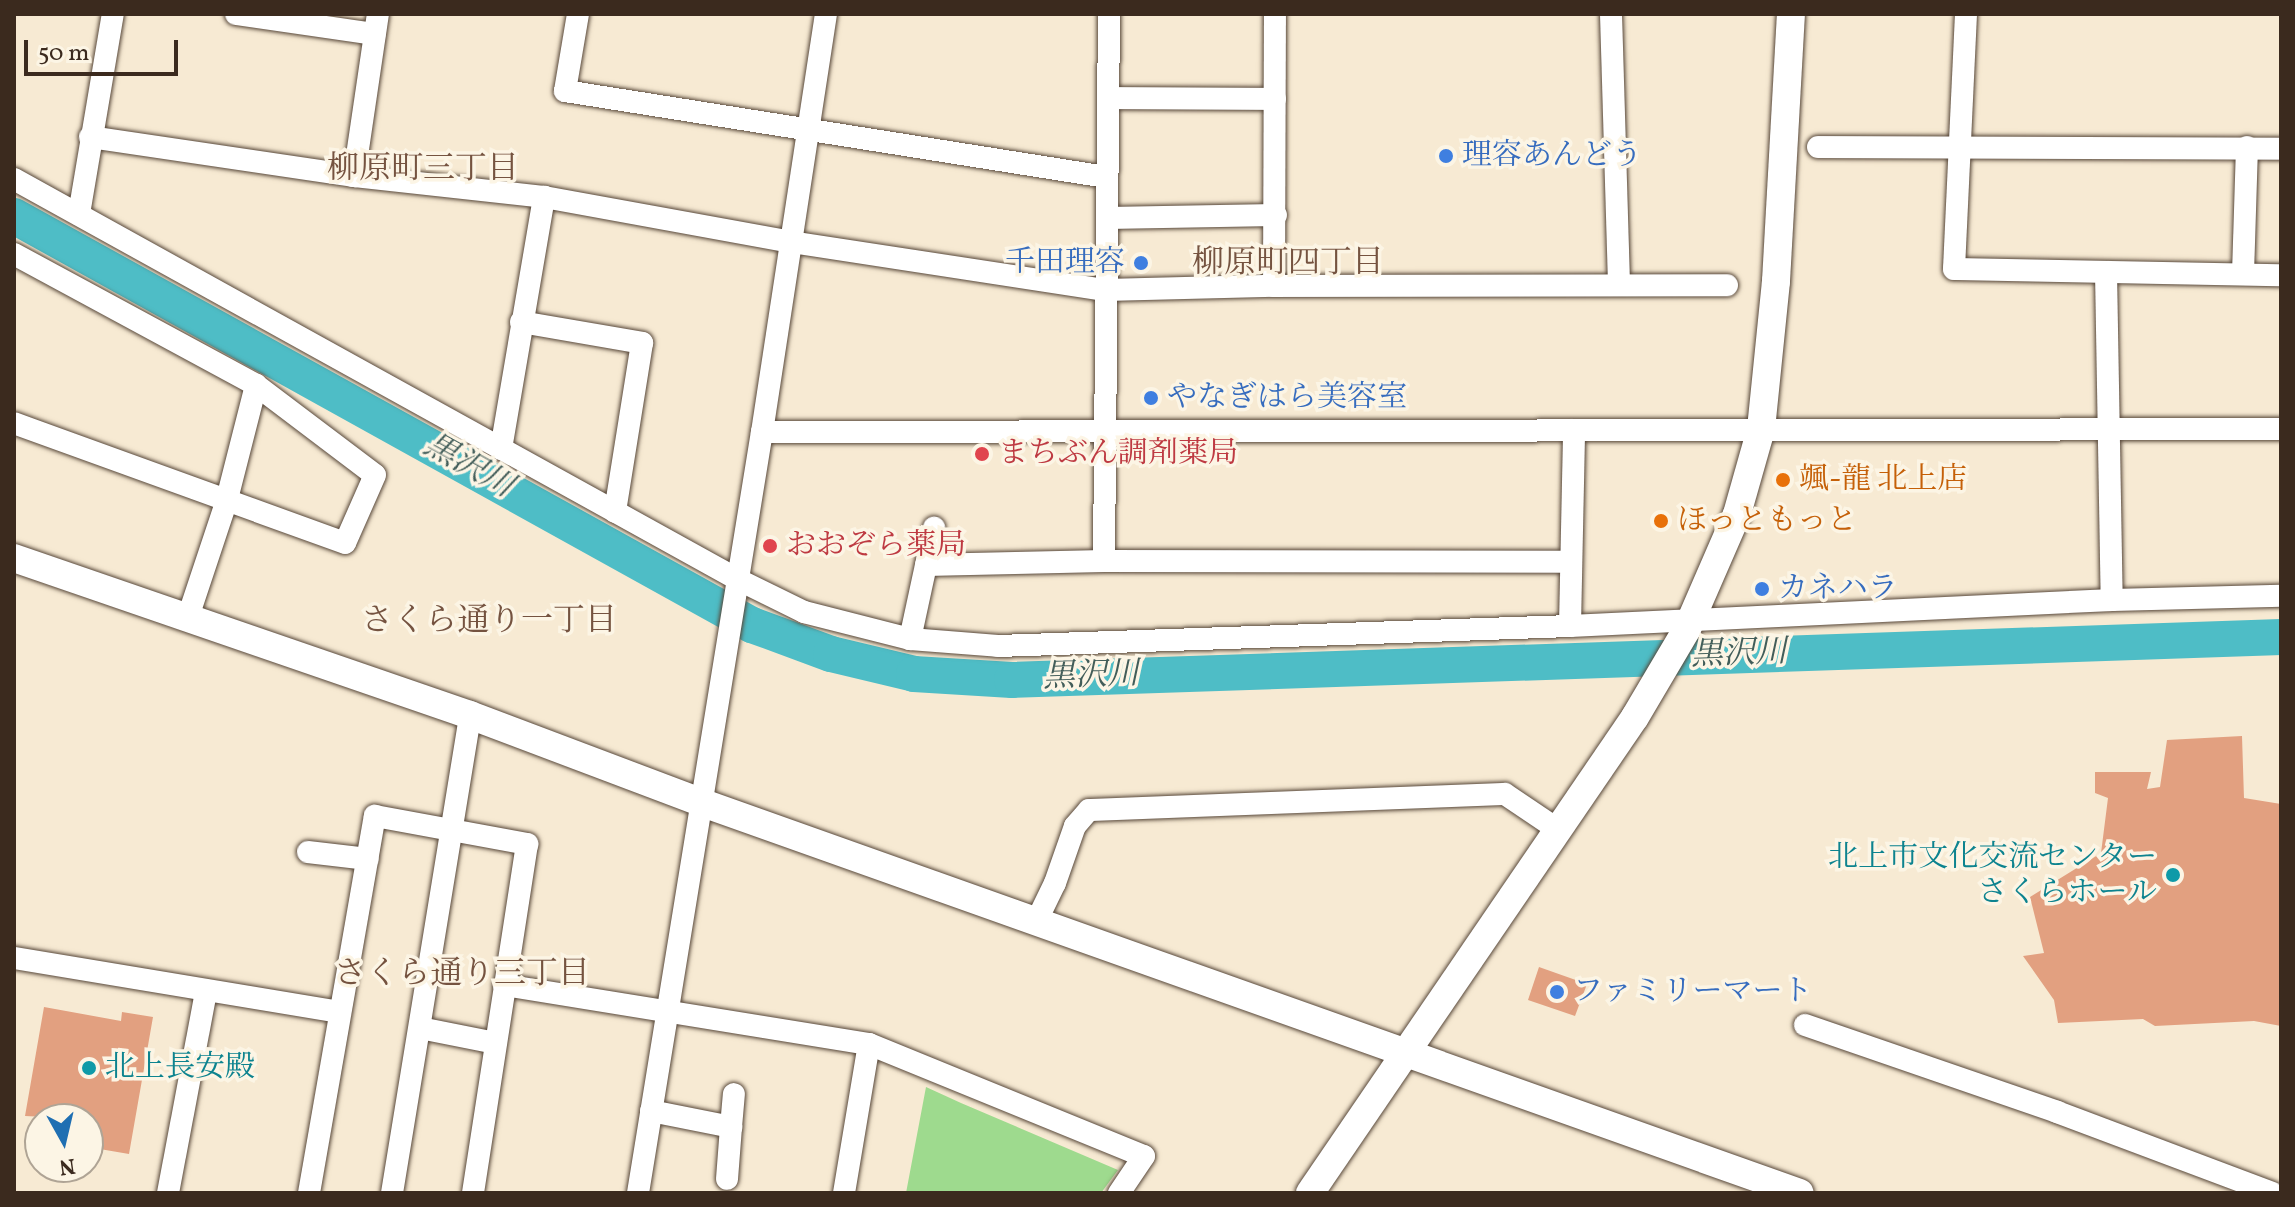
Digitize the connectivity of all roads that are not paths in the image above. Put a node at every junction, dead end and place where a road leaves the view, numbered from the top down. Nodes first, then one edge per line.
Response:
1 (113, 14) edge
2 (236, 14) edge
3 (578, 14) edge
4 (826, 14) edge
5 (1109, 14) edge
6 (1275, 14) edge
7 (1611, 14) edge
8 (1791, 14) edge
9 (1966, 14) edge
10 (377, 24) edge
11 (1110, 98) junction
12 (1275, 99) junction
13 (808, 128) junction
14 (90, 137) junction
15 (1960, 146) junction
16 (1818, 147) dead end
17 (2247, 147) junction
18 (2281, 149) edge
19 (354, 176) junction
20 (1106, 177) junction
21 (14, 179) edge
22 (544, 197) junction
23 (79, 214) junction
24 (1276, 215) junction
25 (1107, 218) junction
26 (791, 242) junction
27 (14, 254) edge
28 (2106, 272) junction
29 (2243, 274) junction
30 (2281, 275) edge
31 (1619, 284) junction
32 (1727, 285) dead end
33 (1274, 286) junction
34 (1105, 290) junction
35 (521, 322) junction
36 (256, 385) junction
37 (14, 423) edge
38 (2110, 427) junction
39 (1105, 429) junction
40 (1761, 429) junction
41 (2281, 429) edge
42 (1574, 430) junction
43 (762, 432) junction
44 (501, 449) junction
45 (226, 503) junction
46 (615, 512) junction
47 (934, 528) dead end
48 (14, 558) edge
49 (1104, 561) junction
50 (1571, 562) junction
51 (926, 565) junction
52 (736, 584) junction
53 (2281, 596) edge
54 (2112, 600) junction
55 (188, 617) junction
56 (1690, 623) junction
57 (1570, 626) junction
58 (910, 639) junction
59 (470, 715) junction
60 (700, 802) junction
61 (1557, 829) junction
62 (453, 830) junction
63 (308, 852) dead end
64 (368, 859) junction
65 (1037, 920) junction
66 (14, 958) edge
67 (504, 985) junction
68 (206, 991) junction
69 (339, 1012) junction
70 (668, 1012) junction
71 (1805, 1025) dead end
72 (420, 1028) junction
73 (496, 1043) junction
74 (869, 1044) junction
75 (1403, 1053) junction
76 (734, 1094) dead end
77 (651, 1111) junction
78 (731, 1127) junction
79 (727, 1179) dead end
80 (1757, 1186) edge
81 (168, 1193) edge
82 (309, 1193) edge
83 (392, 1193) edge
84 (473, 1193) edge
85 (638, 1193) edge
86 (844, 1193) edge
87 (1119, 1193) edge
88 (1310, 1193) edge
89 (1800, 1193) edge
90 (2272, 1193) edge

1 - 14 street
2 - 10 street
3 - 13 street
4 - 13 street
5 - 11 street
6 - 12 street
7 - 31 street
8 - 40 street
9 - 15 street
10 - 19 street
11 - 12 street
11 - 20 street
12 - 24 street
13 - 20 street
13 - 26 street
14 - 19 street
14 - 23 street
15 - 16 street
15 - 17 street
15 - 28 street
17 - 18 street
17 - 29 street
19 - 22 street
20 - 25 street
21 - 23 street
22 - 26 street
22 - 35 street
23 - 44 street
24 - 25 street
24 - 33 street
25 - 34 street
26 - 34 street
26 - 43 street
27 - 36 street
28 - 29 street
28 - 38 street
29 - 30 street
31 - 32 street
31 - 33 street
33 - 34 street
34 - 39 street
35 - 44 street
35 - 46 street
36 - 45 street
36 - 45 street
37 - 45 street
38 - 40 street
38 - 41 street
38 - 54 street
39 - 42 street
39 - 43 street
39 - 49 street
40 - 42 street
40 - 56 street
42 - 50 street
43 - 52 street
44 - 46 street
45 - 55 street
46 - 52 street
47 - 51 street
48 - 55 street
49 - 50 street
49 - 51 street
50 - 57 street
51 - 58 street
52 - 58 street
52 - 60 street
53 - 54 street
54 - 56 street
55 - 59 street
56 - 57 street
56 - 61 street
57 - 58 street
59 - 60 street
59 - 62 street
60 - 65 street
60 - 70 street
61 - 65 street
61 - 75 street
62 - 64 street
62 - 67 street
62 - 72 street
63 - 64 street
64 - 69 street
65 - 75 street
66 - 68 street
67 - 70 street
67 - 73 street
68 - 69 street
68 - 81 street
69 - 82 street
70 - 74 street
70 - 77 street
71 - 90 street
72 - 73 street
72 - 83 street
73 - 84 street
74 - 86 street
74 - 87 street
75 - 80 street
75 - 88 street
76 - 78 street
77 - 78 street
77 - 85 street
78 - 79 street
80 - 89 street

